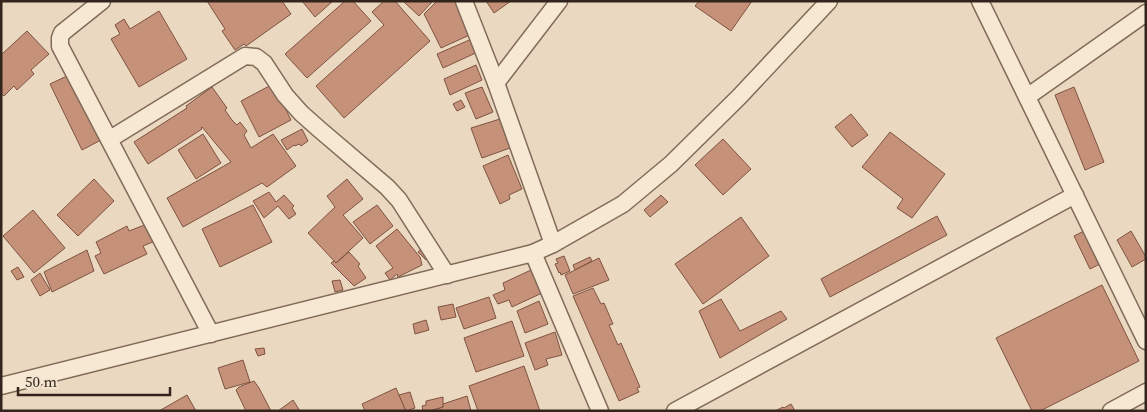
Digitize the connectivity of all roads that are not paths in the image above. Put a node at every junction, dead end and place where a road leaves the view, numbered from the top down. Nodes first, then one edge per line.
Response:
1 (102, 1) edge
2 (464, 1) edge
3 (558, 1) edge
4 (829, 1) edge
5 (980, 1) edge
6 (1146, 13) edge
7 (496, 83) junction
8 (1027, 97) junction
9 (110, 140) junction
10 (1075, 195) junction
11 (553, 244) junction
12 (533, 254) junction
13 (447, 275) junction
14 (211, 334) junction
15 (1146, 341) edge
16 (1, 386) edge
17 (1146, 392) edge
18 (600, 411) edge
19 (675, 411) edge
20 (1111, 411) edge

1 - 9 street
2 - 7 street
3 - 7 street
4 - 11 street
5 - 8 street
6 - 8 street
7 - 11 street
8 - 10 street
9 - 13 street
9 - 14 street
10 - 15 street
10 - 19 street
11 - 12 street
12 - 13 street
12 - 18 street
13 - 14 street
14 - 16 street
17 - 20 street

